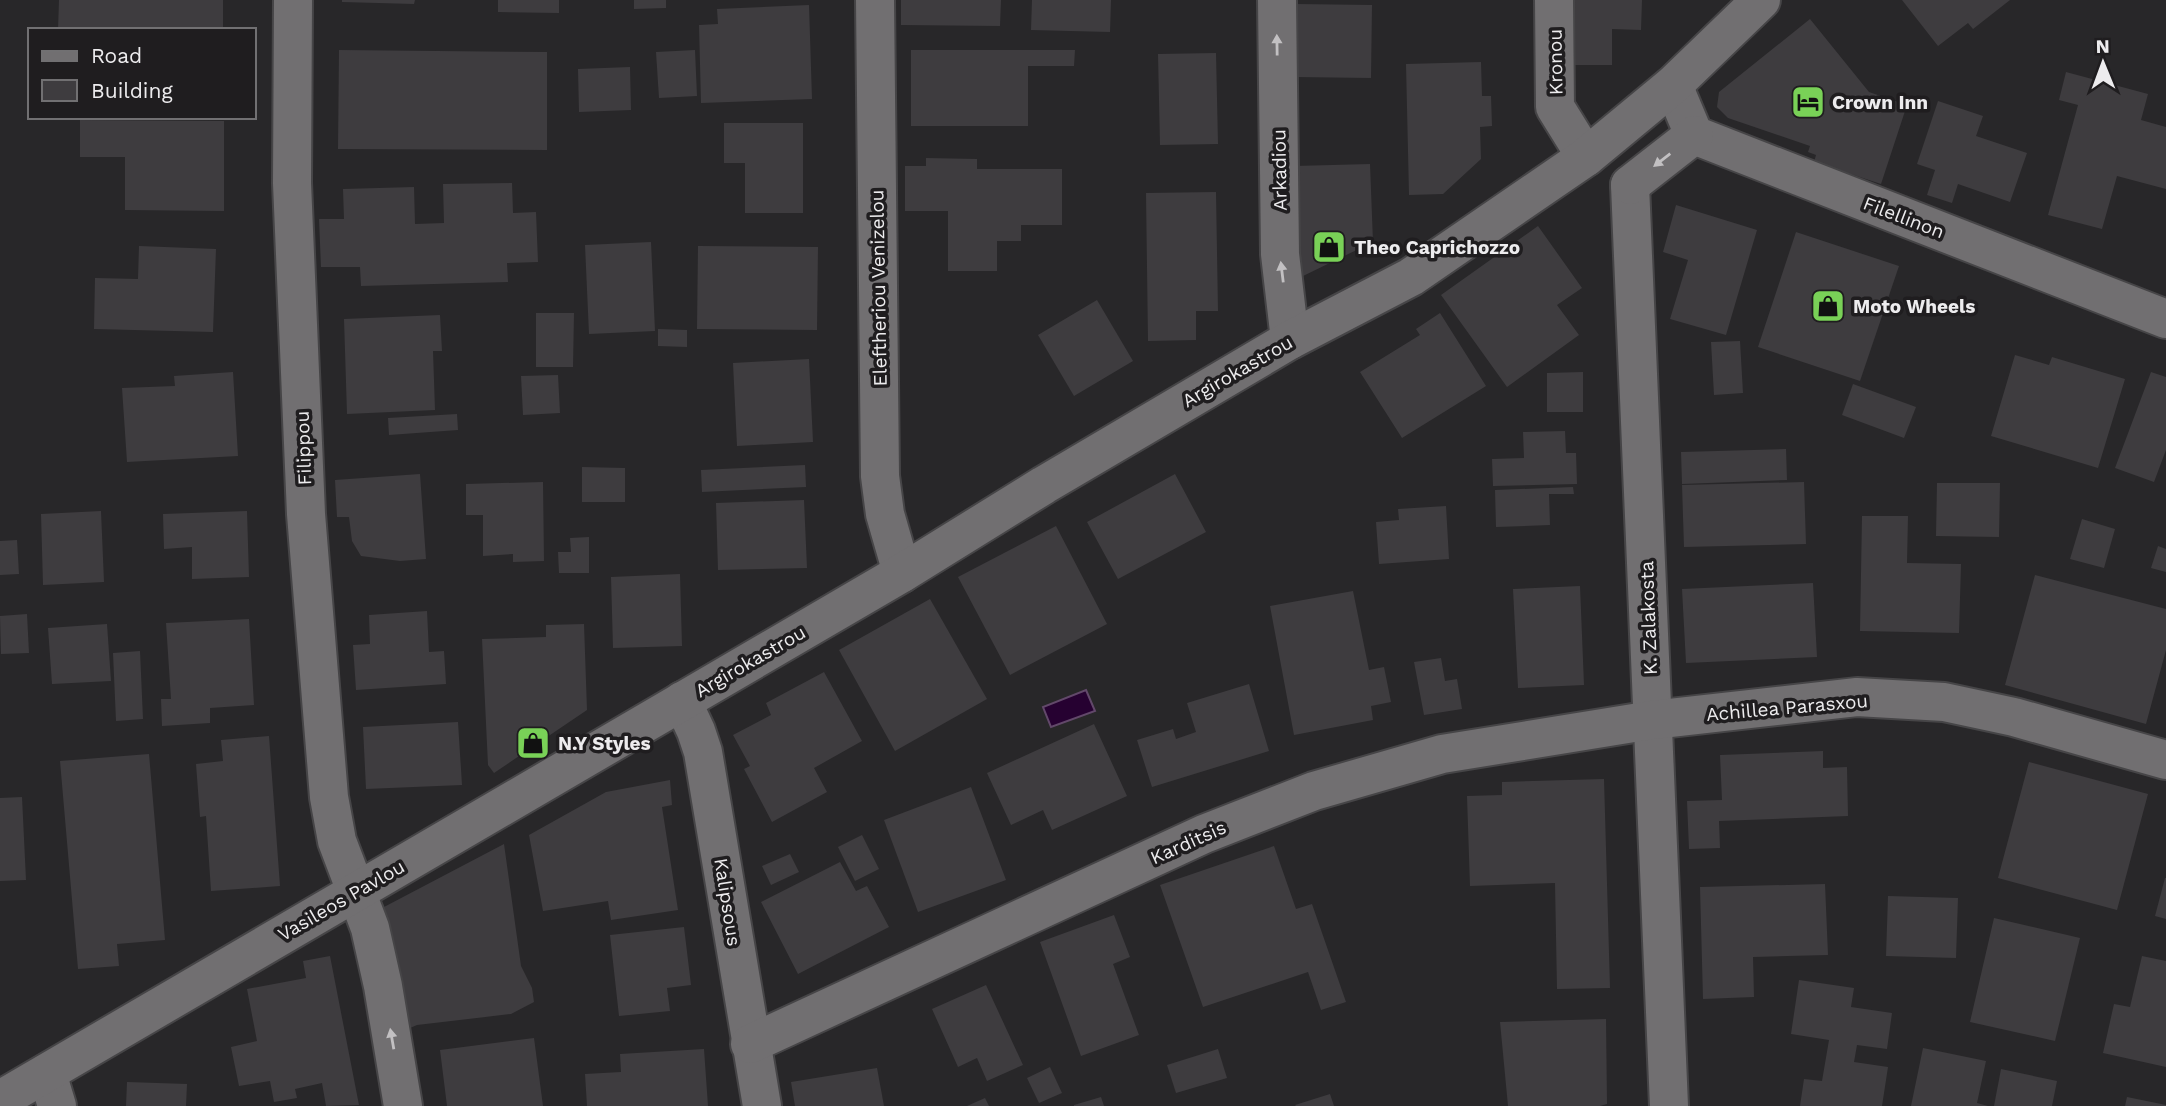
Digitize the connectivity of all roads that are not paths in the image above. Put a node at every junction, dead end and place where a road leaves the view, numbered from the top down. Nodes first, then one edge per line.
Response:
1 (293, 0) edge
2 (875, 0) edge
3 (1277, 0) edge
4 (1554, 0) edge
5 (1761, 0) edge
6 (1673, 85) junction
7 (1694, 135) junction
8 (1583, 159) junction
9 (1630, 185) junction
10 (2166, 319) edge
11 (1290, 340) junction
12 (902, 573) junction
13 (682, 701) junction
14 (1652, 720) junction
15 (2166, 760) edge
16 (355, 891) junction
17 (750, 1044) junction
18 (52, 1090) edge
19 (0, 1100) edge
20 (403, 1106) edge
21 (762, 1106) edge
22 (1669, 1106) edge

1 - 16 street, Filippou
2 - 12 street, Eleftheriou Venizelou
11 -> 3 street, Arkadiou
4 - 8 street, Kronou
5 - 6 street, Argirokastrou
6 - 7 street
6 - 8 street, Argirokastrou
7 -> 9 street
7 - 10 street, Filellinon
8 - 9 street
8 - 11 street, Argirokastrou
9 - 14 street, K. Zalakosta
11 - 12 street, Argirokastrou
12 - 13 street, Argirokastrou
13 - 16 street, Vasileos Pavlou
13 - 17 street, Kalipsous
14 - 15 street, Achillea Parasxou
14 - 17 street, Karditsis
14 - 22 street, K. Zalakosta
16 - 18 street, Vasileos Pavlou
20 -> 16 street, Filippou
17 - 21 street, Kalipsous
18 - 19 street, Vasileos Pavlou

